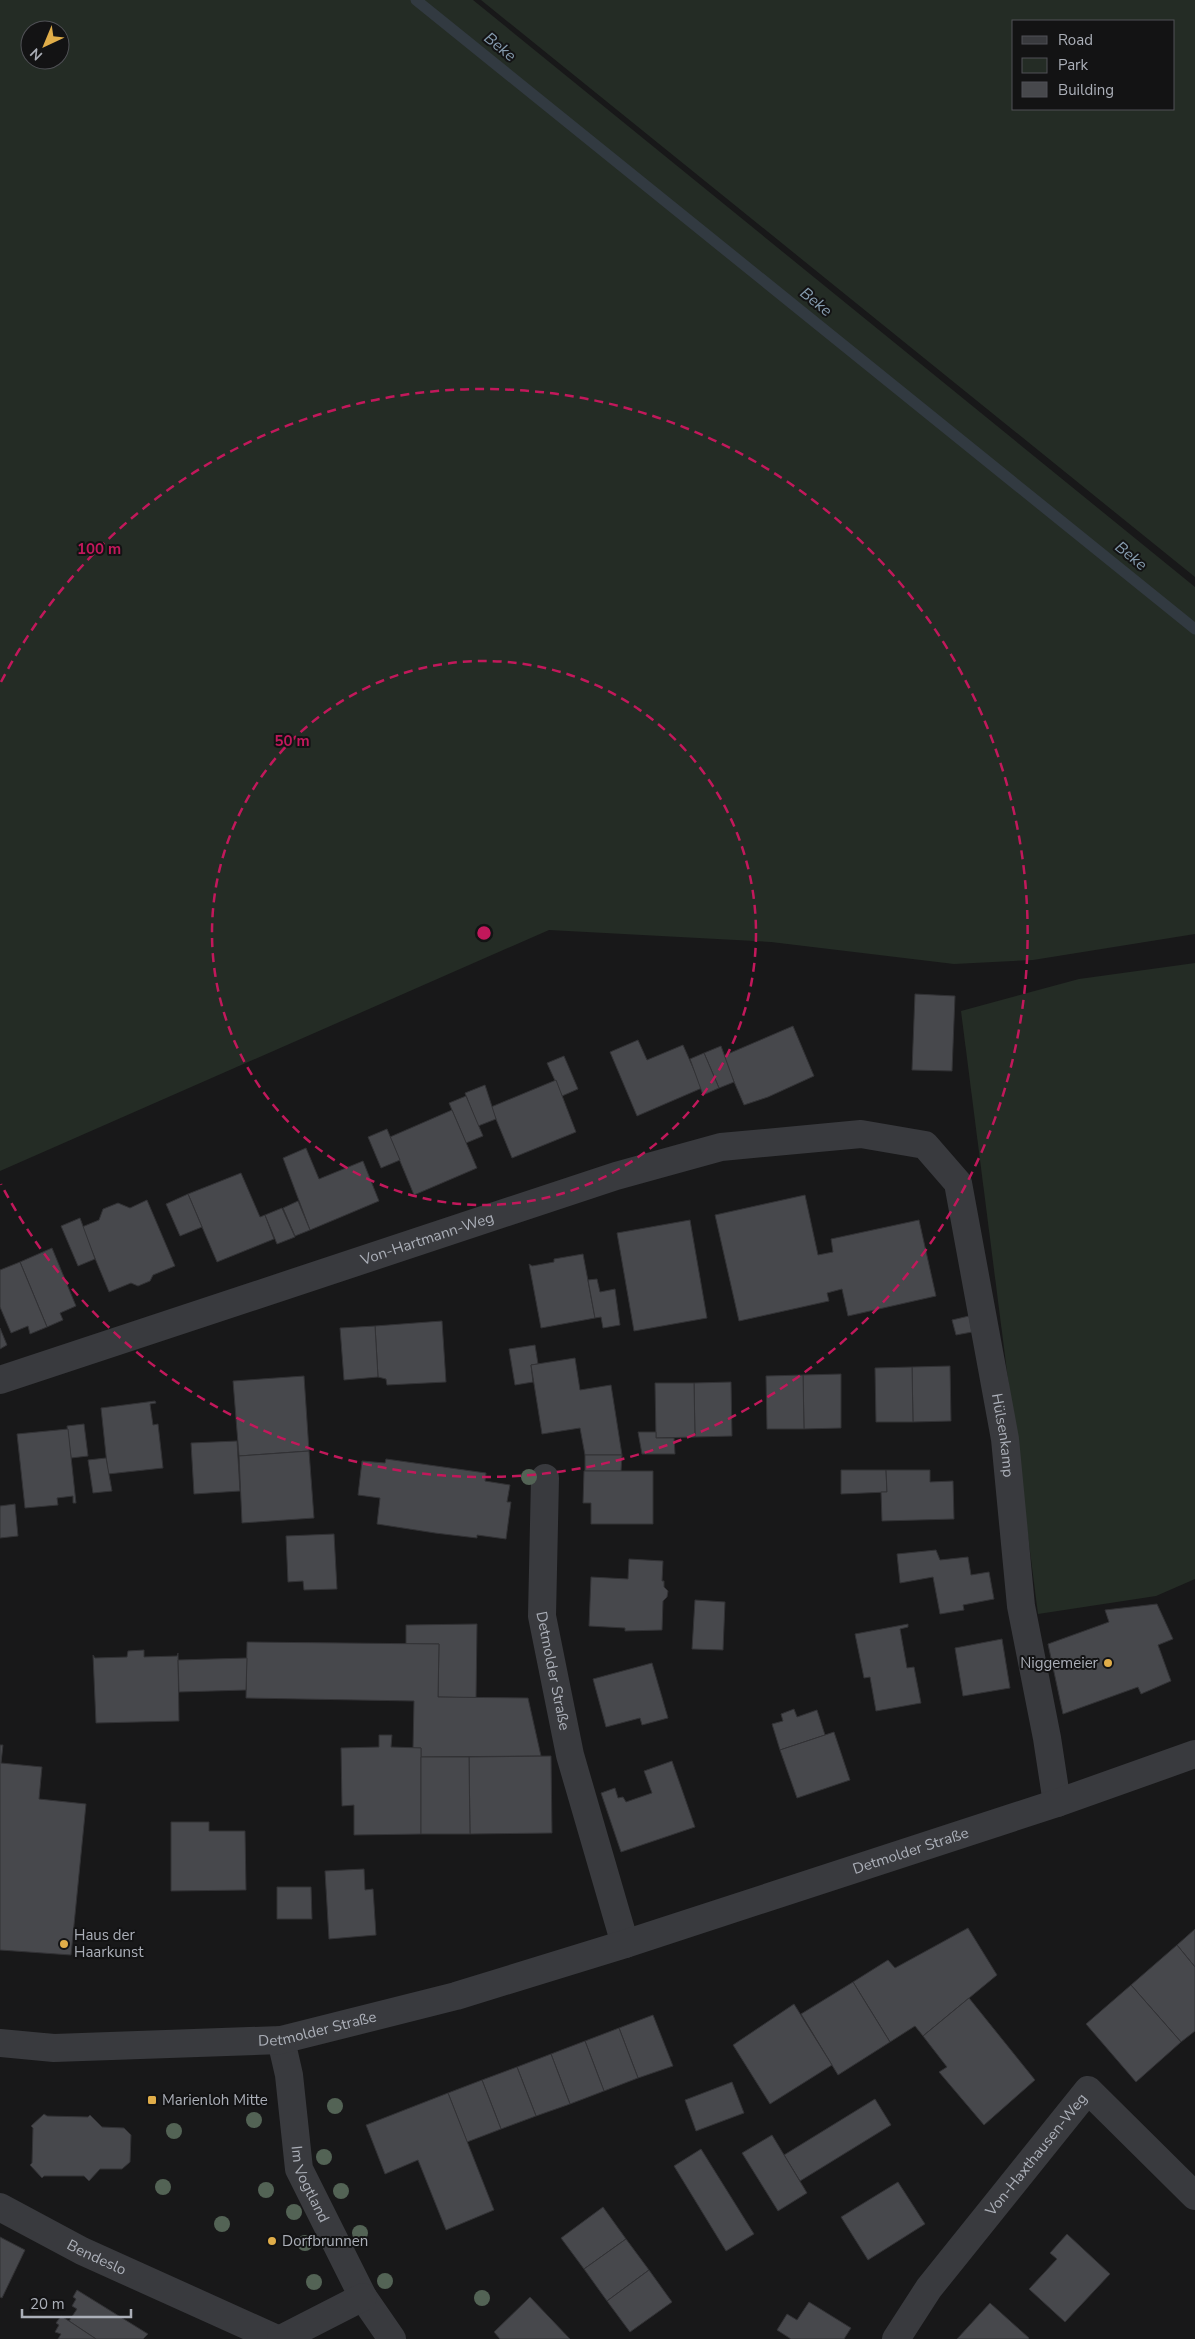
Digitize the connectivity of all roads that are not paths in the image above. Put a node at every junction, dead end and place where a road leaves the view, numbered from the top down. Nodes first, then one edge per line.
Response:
1 (862, 1134) joint
2 (0, 1380) edge
3 (545, 1478) dead end
4 (1195, 1754) edge
5 (1057, 1803) junction
6 (625, 1944) junction
7 (281, 2040) junction
8 (0, 2043) edge
9 (1195, 2196) edge
10 (0, 2207) edge
11 (363, 2297) junction
12 (279, 2339) edge
13 (392, 2339) edge
14 (896, 2339) edge

1 - 2 street, Von-Hartmann-Weg
1 - 5 street, Hülsenkamp
3 - 6 street, Detmolder Straße
4 - 5 street, Detmolder Straße
5 - 6 street, Detmolder Straße
6 - 7 street, Detmolder Straße
7 - 8 street, Detmolder Straße
7 - 11 street, Im Vogtland
9 - 14 street, Von-Haxthausen-Weg
10 - 12 street, Bendeslo
11 - 12 street
11 - 13 street, Im Vogtland

